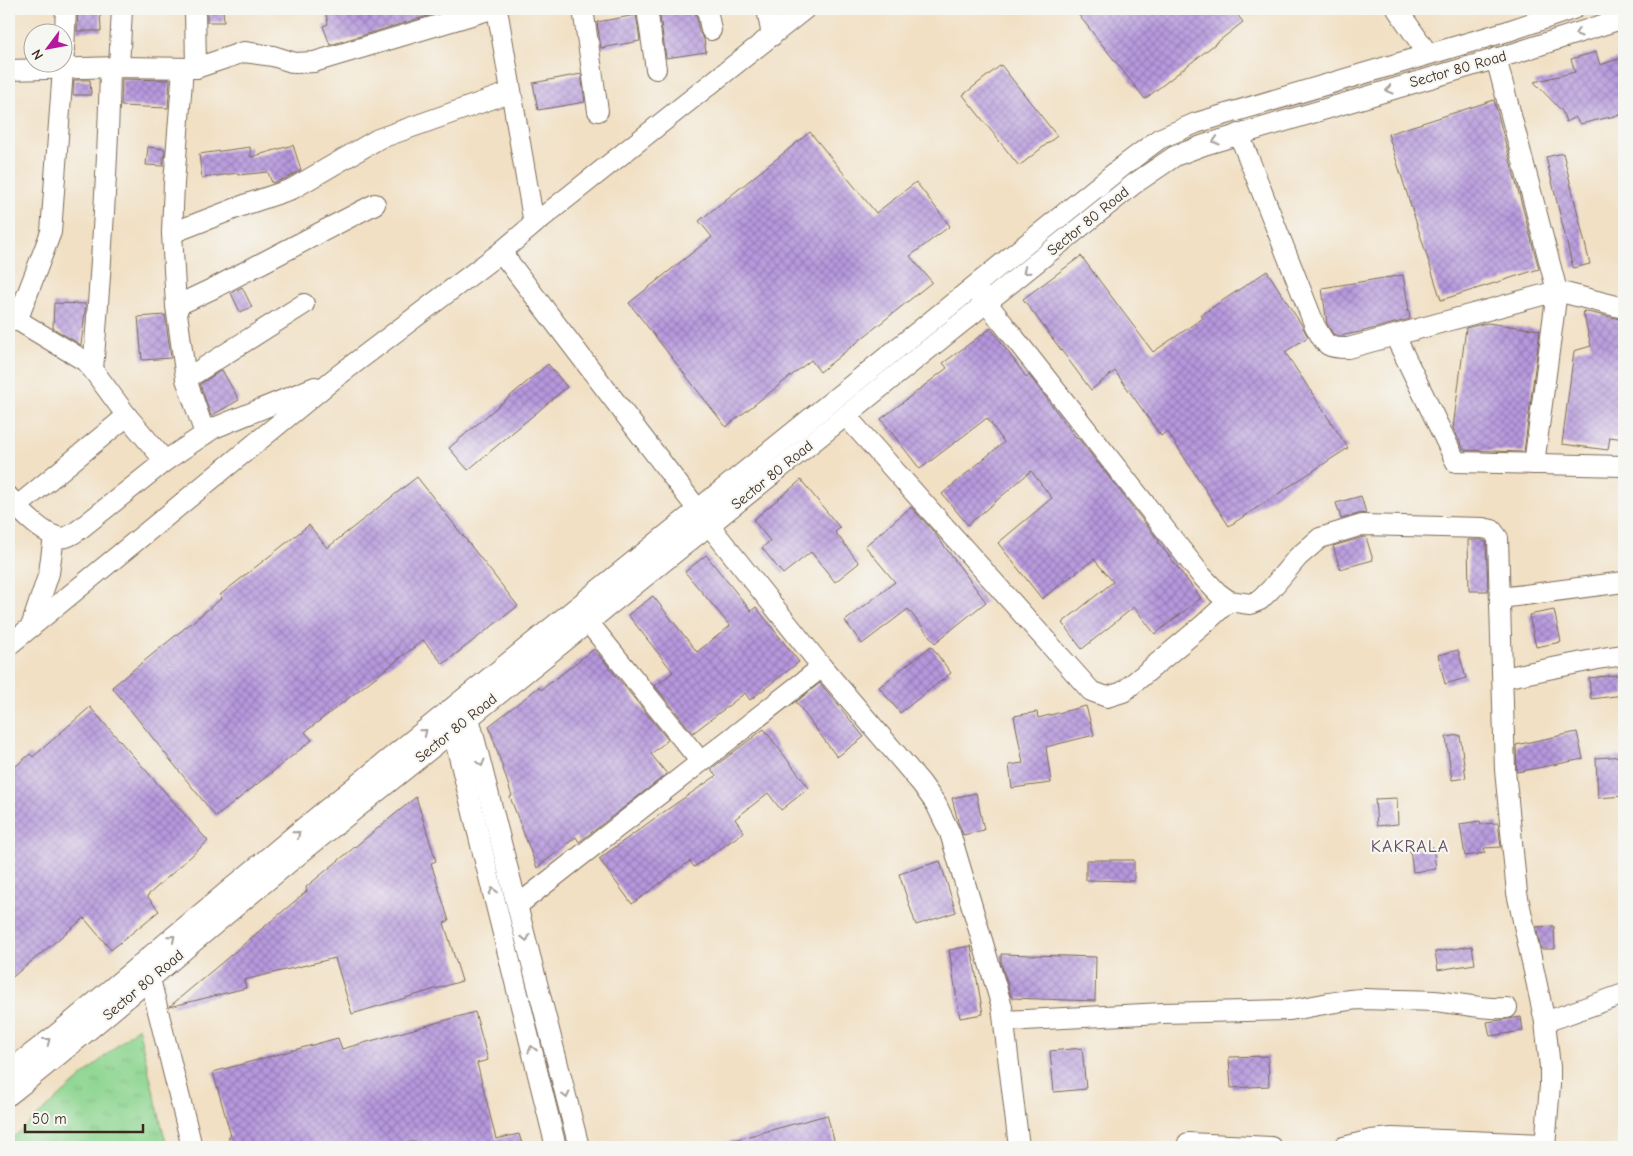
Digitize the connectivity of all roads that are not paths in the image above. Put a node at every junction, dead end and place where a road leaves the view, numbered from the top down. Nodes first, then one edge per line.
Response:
1 (66, 9) edge
2 (122, 9) edge
3 (195, 9) edge
4 (492, 9) edge
5 (497, 9) edge
6 (583, 9) edge
7 (647, 9) edge
8 (707, 9) edge
9 (767, 9) edge
10 (806, 9) edge
11 (1397, 9) edge
12 (1573, 9) edge
13 (1624, 18) edge
14 (65, 22) edge
15 (711, 30) dead end
16 (1508, 31) junction
17 (772, 36) junction
18 (1428, 54) junction
19 (1505, 55) junction
20 (114, 68) junction
21 (189, 68) junction
22 (656, 68) dead end
23 (72, 69) edge
24 (9, 70) edge
25 (22, 70) edge
26 (63, 72) edge
27 (511, 92) junction
28 (598, 111) dead end
29 (1239, 134) junction
30 (375, 204) dead end
31 (534, 224) junction
32 (172, 233) junction
33 (501, 252) junction
34 (973, 286) junction
35 (1557, 291) junction
36 (988, 302) junction
37 (304, 304) dead end
38 (176, 306) junction
39 (1624, 308) edge
40 (13, 318) edge
41 (1395, 336) junction
42 (93, 370) junction
43 (335, 378) junction
44 (186, 380) junction
45 (128, 416) junction
46 (846, 416) junction
47 (205, 434) junction
48 (165, 461) junction
49 (1534, 464) junction
50 (1624, 466) edge
51 (11, 506) edge
52 (704, 518) junction
53 (54, 536) junction
54 (1624, 582) edge
55 (1501, 598) junction
56 (1228, 601) junction
57 (588, 622) junction
58 (32, 627) junction
59 (9, 645) edge
60 (1624, 656) edge
61 (822, 667) junction
62 (1503, 678) junction
63 (466, 708) junction
64 (450, 721) junction
65 (701, 762) junction
66 (518, 905) junction
67 (148, 970) junction
68 (1624, 994) edge
69 (1507, 1008) dead end
70 (1004, 1021) junction
71 (1545, 1022) junction
72 (9, 1071) edge
73 (9, 1094) edge
74 (1188, 1143) dead end
75 (1545, 1145) edge
76 (192, 1147) edge
77 (556, 1147) edge
78 (579, 1147) edge
79 (1019, 1147) edge
80 (1271, 1147) edge
81 (1344, 1147) edge

1 - 14 street
2 - 20 street
3 - 21 street
4 - 21 street
5 - 27 street
6 - 28 street
7 - 22 street
8 - 15 street
9 - 17 street
10 - 17 street
11 - 18 street
12 - 16 street, Sector 80 Road
13 -> 19 street, Sector 80 Road
16 - 18 street, Sector 80 Road
16 - 19 street
17 - 31 street
18 - 34 street, Sector 80 Road
19 -> 29 street, Sector 80 Road
19 - 35 street
20 - 21 street
20 - 23 street
20 - 42 street
21 - 32 street
24 - 25 street
26 - 40 street
27 - 31 street
27 - 32 street
29 -> 36 street, Sector 80 Road
29 - 41 street
30 - 38 street
31 - 33 street
32 - 38 street
33 - 43 street
33 - 52 street
34 - 36 street
34 - 52 street, Sector 80 Road
35 - 39 street
35 - 41 street
35 - 49 street
36 - 46 street, Sector 80 Road
36 - 56 street
37 - 44 street
38 - 44 street
40 - 42 street
41 - 49 street
42 - 45 street
43 - 47 street
43 - 58 street
44 - 47 street
45 - 48 street
45 - 51 street
46 - 52 street, Sector 80 Road
46 - 56 street
47 - 48 street
48 - 53 street
49 - 50 street
51 - 53 street
52 - 57 street, Sector 80 Road
52 - 61 street
52 - 63 street, Sector 80 Road
53 - 58 street
54 - 55 street
55 - 56 street
55 - 62 street
57 - 63 street, Sector 80 Road
57 - 65 street
58 - 59 street
60 - 62 street
61 - 65 street
61 - 70 street
62 - 71 street
63 - 64 street, Sector 80 Road
63 -> 66 street
64 - 67 street, Sector 80 Road
77 -> 64 street
65 - 66 street
66 -> 78 street
72 -> 67 street, Sector 80 Road
67 - 73 street, Sector 80 Road
67 - 76 street
68 - 71 street
69 - 70 street
70 - 79 street
71 - 75 street
74 - 80 street
75 - 81 street

